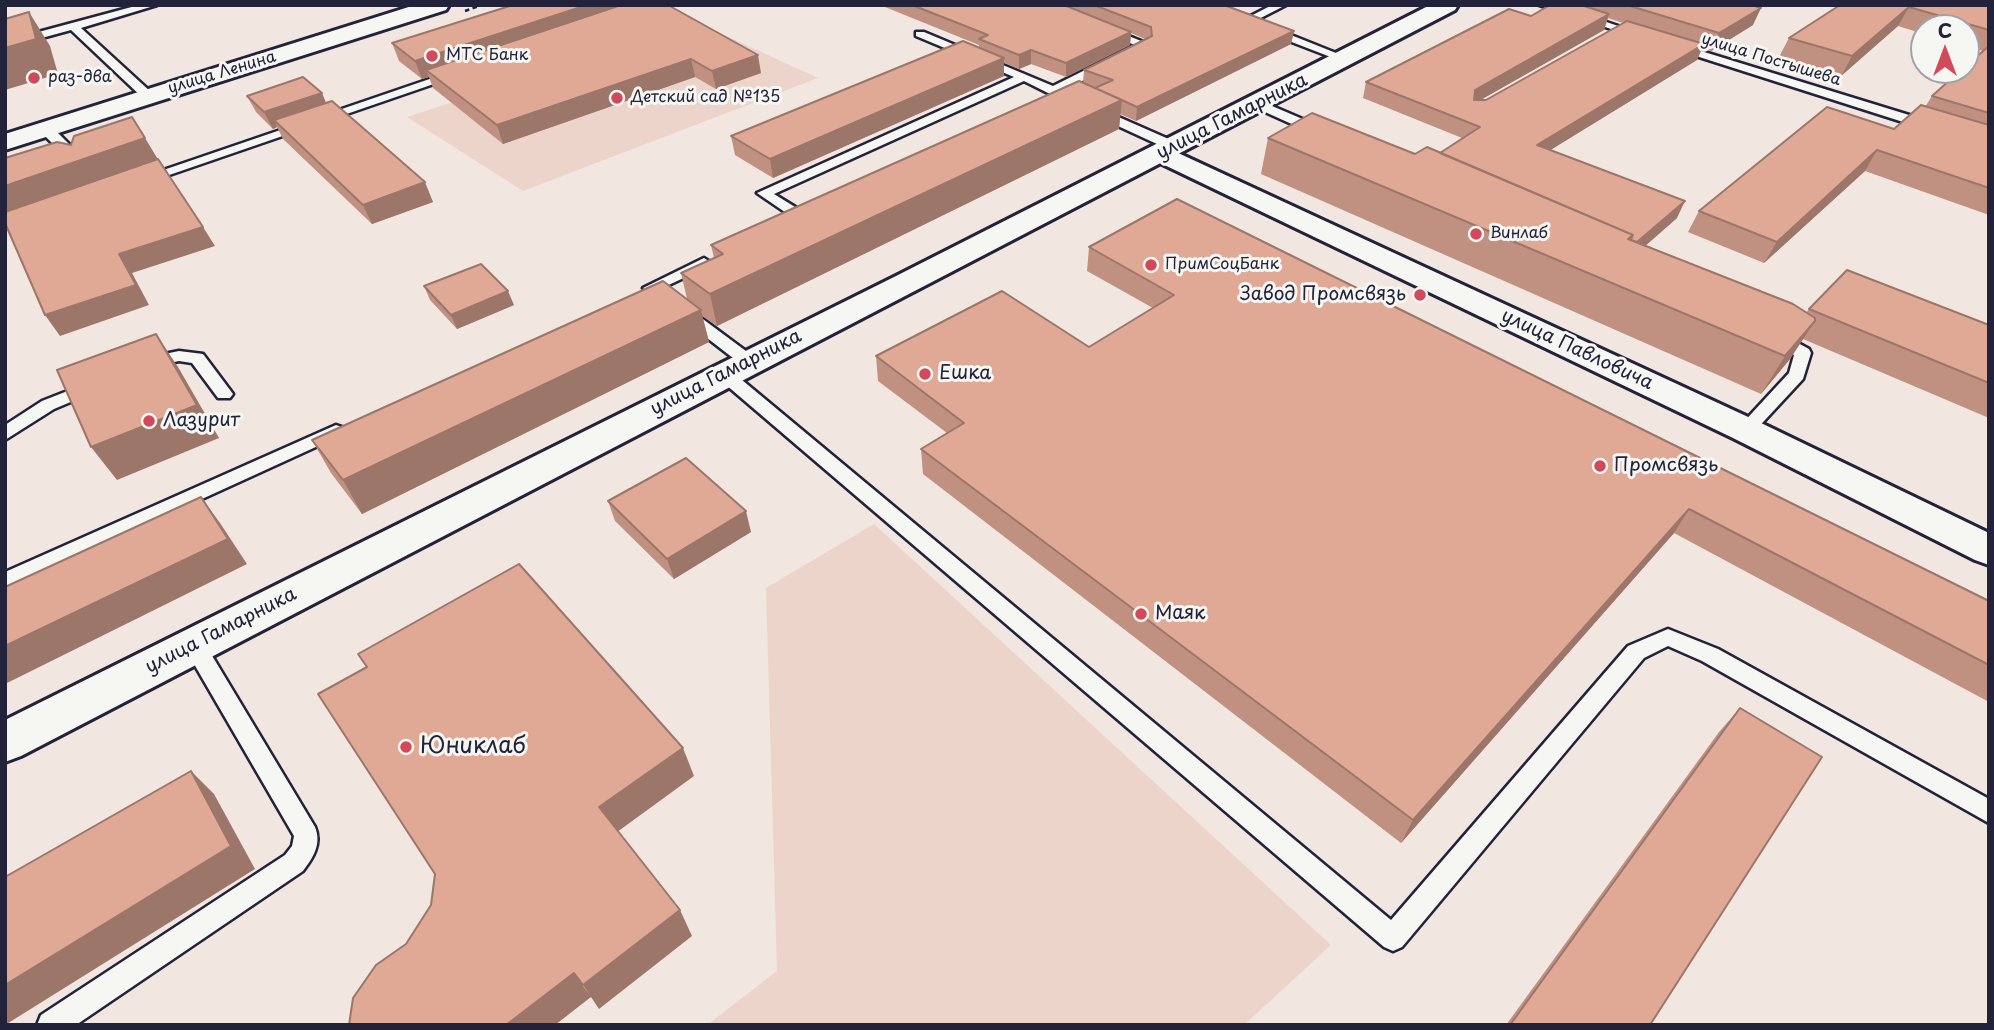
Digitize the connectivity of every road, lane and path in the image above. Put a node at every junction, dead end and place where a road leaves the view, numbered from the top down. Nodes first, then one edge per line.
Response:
1 (152, 5) edge
2 (438, 5) edge
3 (1282, 5) edge
4 (1447, 5) edge
5 (1544, 5) edge
6 (1229, 15) edge
7 (1247, 22) junction
8 (1093, 25) edge
9 (75, 27) junction
10 (1619, 29) junction
11 (920, 34) dead end
12 (1607, 36) edge
13 (1645, 37) edge
14 (1659, 41) edge
15 (5, 46) edge
16 (1345, 59) junction
17 (465, 72) edge
18 (1024, 77) junction
19 (148, 96) junction
20 (1058, 98) junction
21 (1258, 104) junction
22 (46, 129) junction
23 (1949, 132) edge
24 (1333, 137) edge
25 (5, 142) edge
26 (1169, 150) junction
27 (84, 167) edge
28 (135, 182) edge
29 (803, 218) edge
30 (714, 259) edge
31 (1759, 327) edge
32 (736, 367) junction
33 (129, 370) edge
34 (106, 380) edge
35 (224, 394) dead end
36 (347, 426) edge
37 (1746, 430) junction
38 (5, 434) edge
39 (1989, 550) edge
40 (5, 581) edge
41 (194, 645) junction
42 (5, 742) edge
43 (1989, 812) edge
44 (51, 1025) edge

1 - 9 lane
2 - 19 street, улица Ленина
3 - 7 lane
4 - 16 street, улица Гамарника
5 - 10 lane
6 - 7 lane
7 - 16 lane
8 - 20 lane
9 - 15 lane
9 - 19 lane
10 - 12 lane
10 - 13 lane
11 - 18 lane
14 - 23 lane, улица Постышева
16 - 21 street, улица Гамарника
17 - 28 lane
18 - 20 lane
18 - 29 lane
19 - 22 street, улица Ленина
20 - 26 lane
21 - 24 lane
21 - 26 street, улица Гамарника
22 - 25 street, улица Ленина
22 - 27 lane
26 - 32 street, улица Гамарника
26 - 37 street, улица Павловича
30 - 32 lane
31 - 37 lane
32 - 41 street, улица Гамарника
32 - 43 lane
33 - 35 lane
34 - 38 lane
36 - 40 lane
37 - 39 street, улица Павловича
41 - 42 street, улица Гамарника
41 - 44 lane

